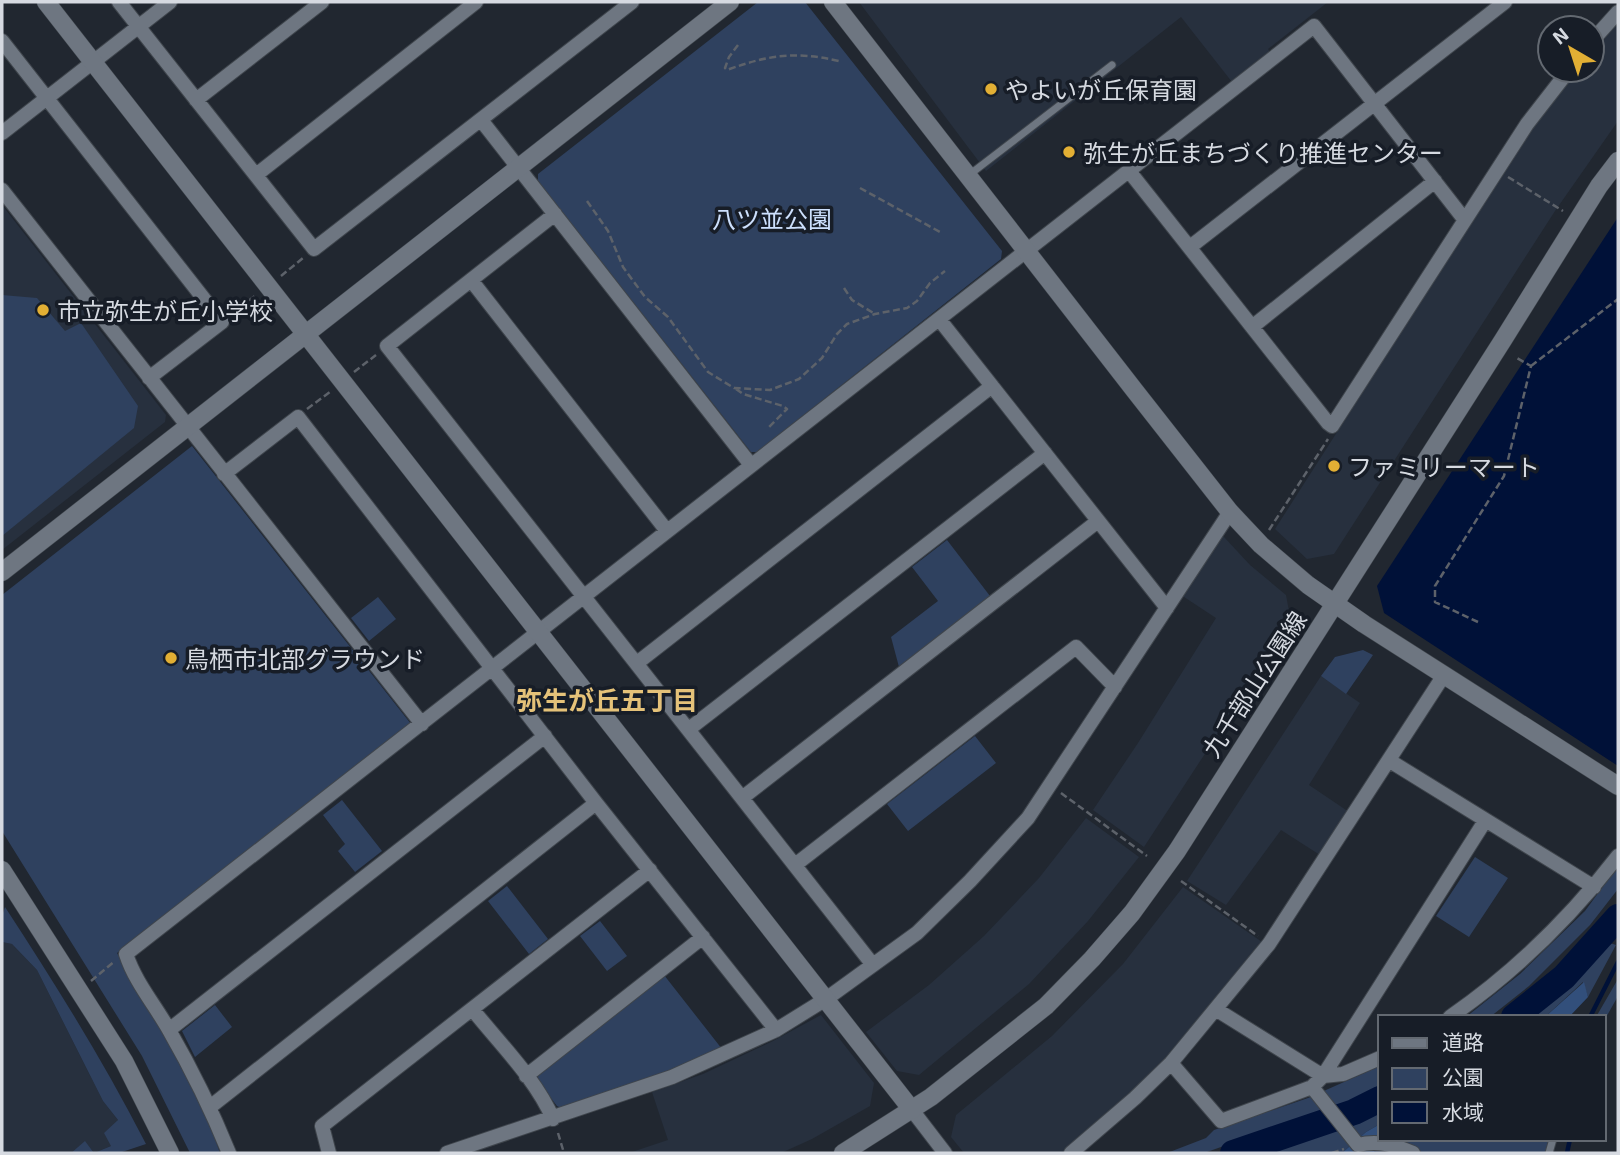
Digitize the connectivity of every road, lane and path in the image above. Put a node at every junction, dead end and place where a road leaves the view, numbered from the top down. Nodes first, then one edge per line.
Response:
1 (46, 2) edge
2 (119, 2) edge
3 (170, 2) edge
4 (322, 2) edge
5 (477, 2) edge
6 (632, 2) edge
7 (730, 2) edge
8 (833, 2) edge
9 (1505, 2) edge
10 (1618, 12) edge
11 (1606, 25) edge
12 (138, 26) junction
13 (2, 41) edge
14 (738, 45) dead end
15 (839, 61) dead end
16 (93, 62) junction
17 (1112, 65) dead end
18 (1558, 84) edge
19 (47, 98) junction
20 (196, 100) junction
21 (1374, 103) junction
22 (481, 120) junction
23 (2, 133) edge
24 (1618, 161) edge
25 (518, 166) junction
26 (1496, 170) junction
27 (1129, 171) junction
28 (256, 175) junction
29 (969, 176) junction
30 (1435, 181) junction
31 (860, 188) dead end
32 (2, 190) edge
33 (587, 201) dead end
34 (1563, 211) dead end
35 (555, 214) junction
36 (1464, 219) junction
37 (940, 232) dead end
38 (1190, 247) junction
39 (314, 249) junction
40 (1027, 251) junction
41 (945, 271) dead end
42 (275, 280) dead end
43 (471, 280) junction
44 (844, 288) dead end
45 (260, 292) dead end
46 (1618, 299) edge
47 (875, 314) junction
48 (939, 319) junction
49 (222, 322) junction
50 (1252, 327) junction
51 (305, 332) junction
52 (1516, 357) dead end
53 (1531, 366) junction
54 (149, 378) junction
55 (992, 386) junction
56 (734, 388) junction
57 (187, 426) junction
58 (1332, 426) junction
59 (769, 427) dead end
60 (1045, 453) junction
61 (751, 465) junction
62 (225, 474) junction
63 (1230, 512) junction
64 (1098, 521) junction
65 (1269, 530) dead end
66 (667, 531) junction
67 (2, 572) edge
68 (584, 595) junction
69 (1335, 603) junction
70 (1167, 608) junction
71 (1478, 622) dead end
72 (537, 632) junction
73 (637, 663) junction
74 (492, 667) junction
75 (1444, 675) junction
76 (1115, 687) junction
77 (422, 724) junction
78 (689, 729) junction
79 (545, 736) junction
80 (1390, 761) junction
81 (1050, 786) junction
82 (1618, 786) edge
83 (742, 798) junction
84 (596, 803) junction
85 (1485, 821) junction
86 (1147, 856) dead end
87 (1618, 856) edge
88 (795, 865) junction
89 (650, 870) junction
90 (1181, 881) dead end
91 (5, 883) edge
92 (1594, 887) junction
93 (703, 937) junction
94 (1269, 944) junction
95 (126, 954) junction
96 (873, 965) junction
97 (91, 981) dead end
98 (826, 999) junction
99 (472, 1010) junction
100 (1217, 1010) junction
101 (1453, 1015) edge
102 (169, 1030) junction
103 (776, 1030) junction
104 (1378, 1059) edge
105 (1171, 1063) junction
106 (526, 1076) junction
107 (1324, 1076) junction
108 (1312, 1087) junction
109 (210, 1107) junction
110 (912, 1111) junction
111 (553, 1119) junction
112 (170, 1153) edge
113 (229, 1153) edge
114 (329, 1153) edge
115 (447, 1153) edge
116 (564, 1153) edge
117 (844, 1153) edge
118 (945, 1153) edge
119 (1071, 1153) edge
120 (1413, 1153) edge

1 - 16 street
2 - 12 street
3 - 12 street
4 - 20 street
5 - 28 street
6 - 22 street
7 - 25 street
8 - 29 street
9 - 21 street
10 - 11 street
12 - 16 street
12 - 20 street
13 - 19 street
14 - 15 path
16 - 19 street
16 - 51 street
17 - 29 lane
18 - 26 street
19 - 23 street
19 - 49 street
20 - 28 street
21 - 27 street
21 - 30 street
21 - 38 street
22 - 25 street
22 - 39 street
24 - 69 street, 九千部山公園線
25 - 35 street
25 - 51 street
26 - 34 path
26 - 36 street
27 - 38 street
27 - 40 street
28 - 39 street
29 - 40 street
30 - 36 street
30 - 50 street
31 - 37 path
32 - 54 street
33 - 56 path
35 - 43 street
35 - 61 street
36 - 58 street
38 - 50 street
39 - 42 path
40 - 48 street
40 - 63 street
41 - 47 path
43 - 66 street
43 - 68 street
44 - 47 path
45 - 49 path
46 - 53 path
47 - 56 path
48 - 55 street
48 - 61 street
49 - 54 street
50 - 58 street
51 - 57 street
51 - 72 street
52 - 53 path
53 - 71 path
54 - 57 street
55 - 60 street
55 - 73 street
56 - 59 path
57 - 62 street
57 - 67 street
58 - 65 path
60 - 64 street
60 - 78 street
61 - 66 street
62 - 74 street
62 - 77 street
63 - 69 street
63 - 70 street
64 - 70 street
64 - 83 street
66 - 68 street
68 - 72 street
68 - 73 street
69 - 75 street
69 - 110 street, 九千部山公園線
70 - 76 street
72 - 74 street
72 - 98 street
73 - 78 street
74 - 77 street
74 - 79 street
75 - 80 street
75 - 82 street
76 - 81 street
76 - 88 street
77 - 95 street
78 - 83 street
79 - 84 street
79 - 102 street
80 - 85 street
80 - 94 street
81 - 86 path
81 - 96 street
83 - 88 street
84 - 89 street
84 - 109 street
85 - 92 street
85 - 107 street
87 - 92 street
88 - 96 street
89 - 93 street
89 - 99 street
90 - 94 path
91 - 112 street
92 - 101 street
93 - 103 street
93 - 106 street
94 - 100 street
95 - 97 path
95 - 102 street
96 - 98 street
98 - 103 street
98 - 110 street
99 - 106 street
99 - 114 street
100 - 105 street
100 - 107 street
102 - 109 street
103 - 111 street
104 - 107 street
105 - 108 street
105 - 119 street
106 - 111 street
107 - 108 street
108 - 120 street
109 - 113 street
110 - 117 street, 九千部山公園線
110 - 118 street
111 - 115 street
111 - 116 path

